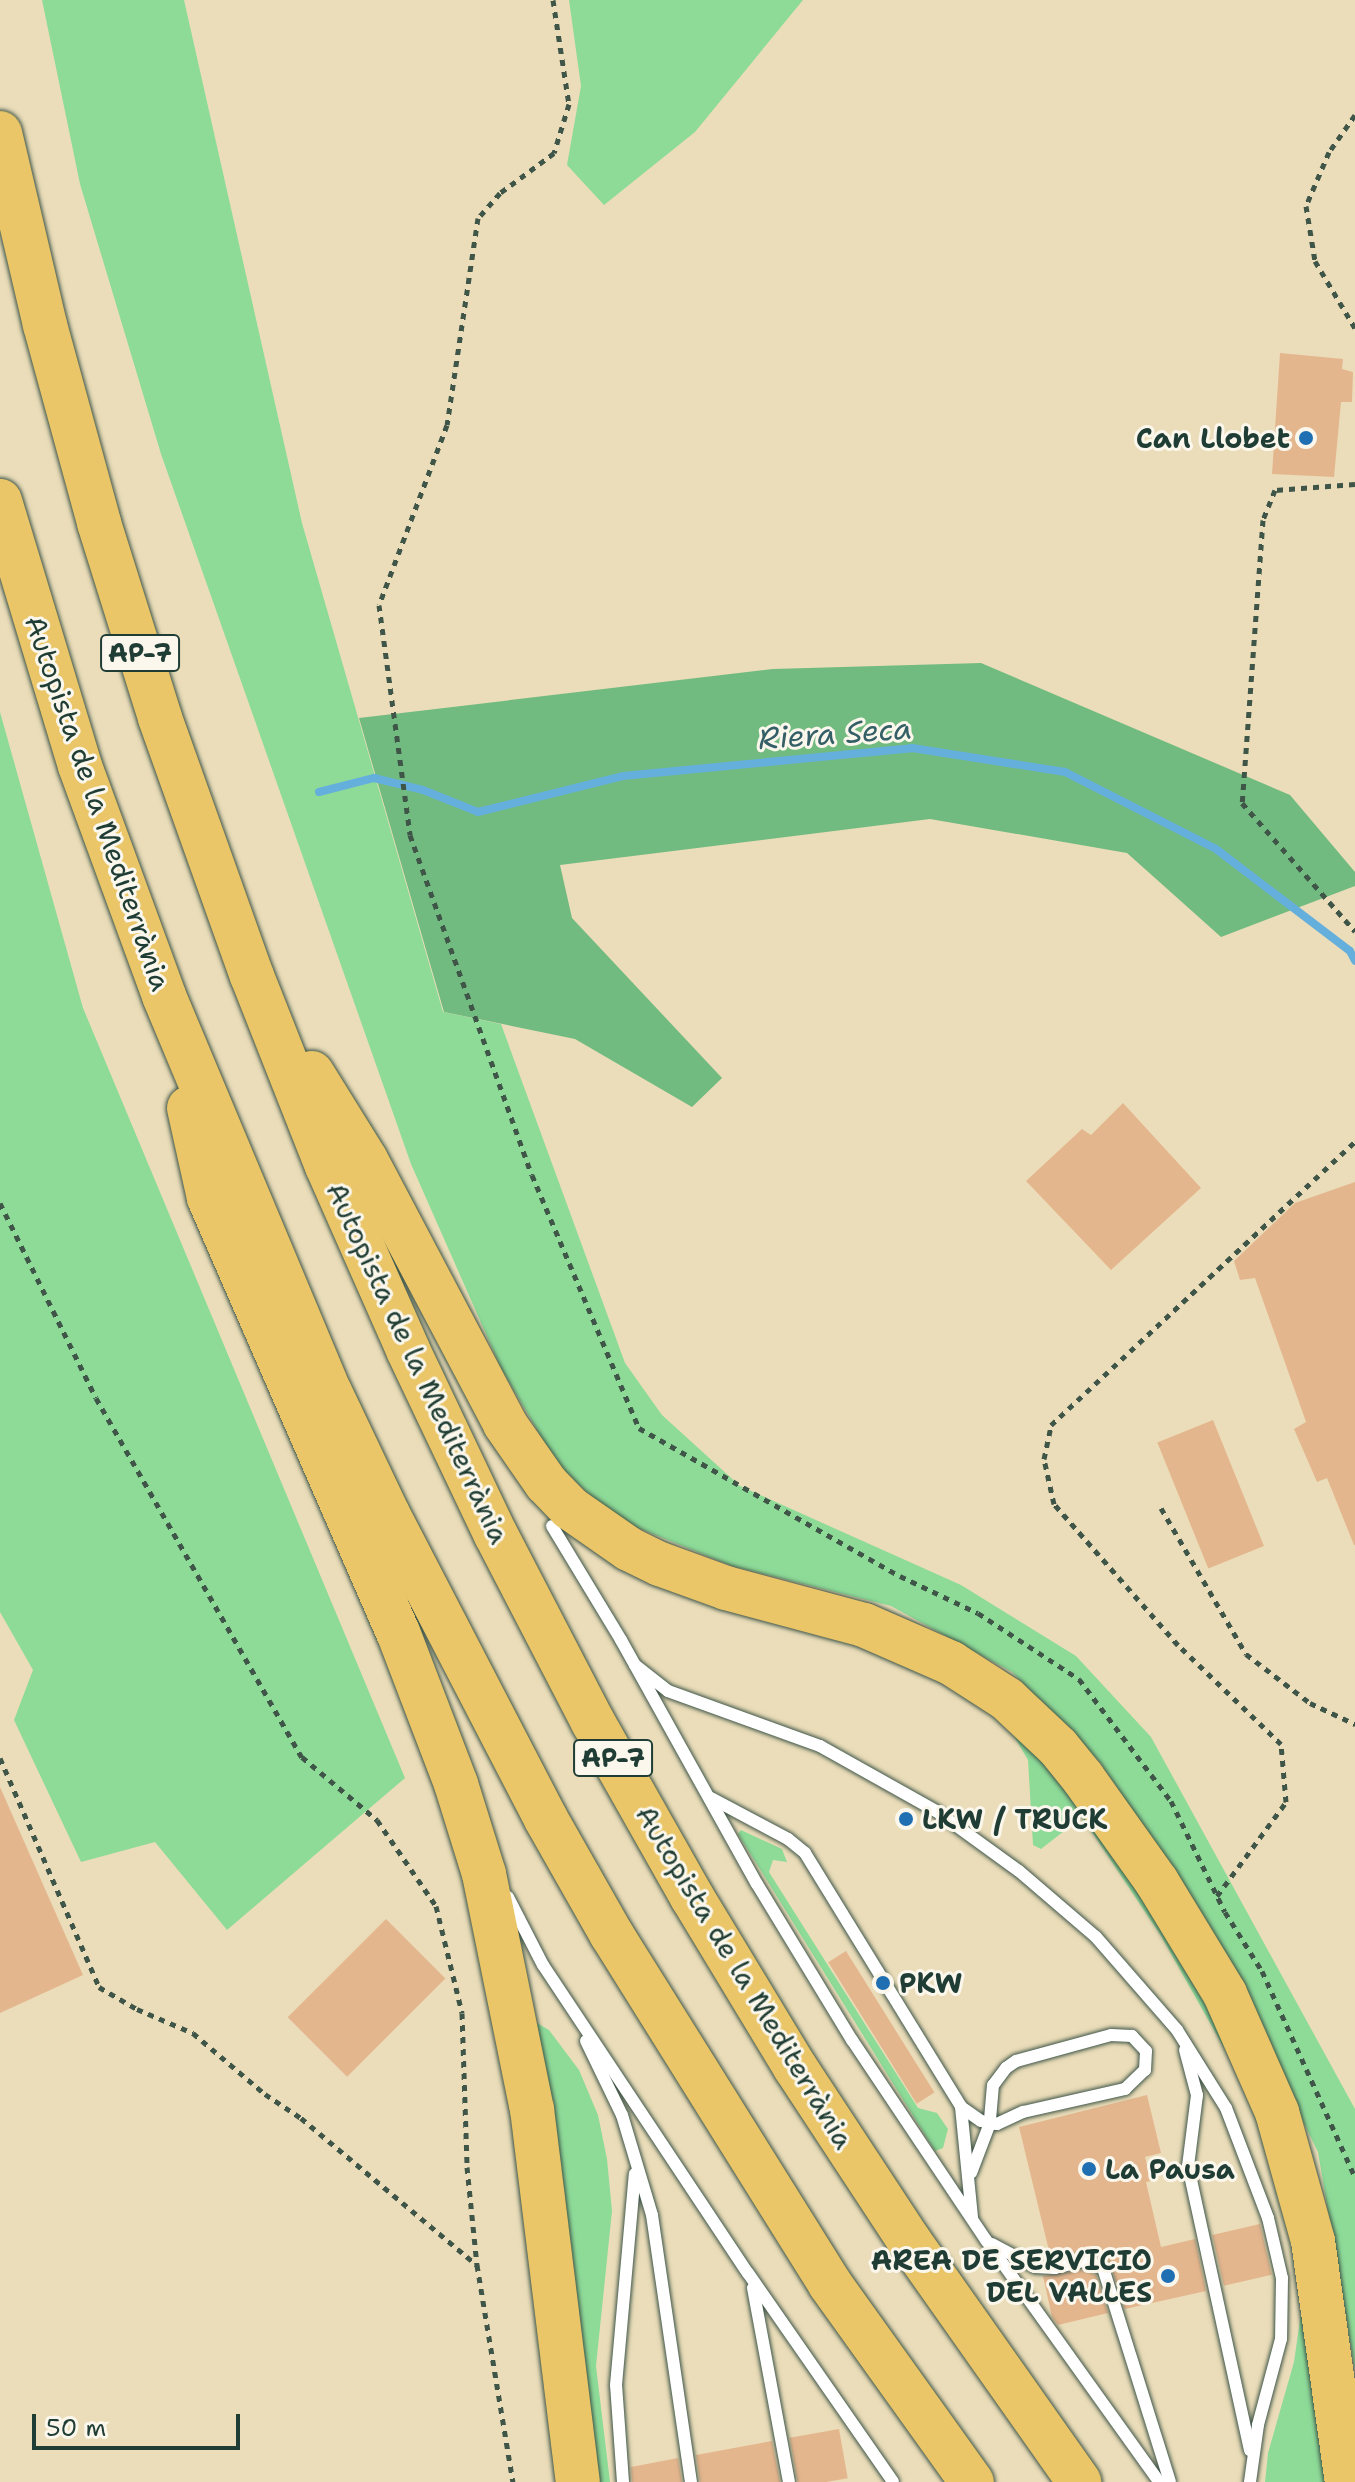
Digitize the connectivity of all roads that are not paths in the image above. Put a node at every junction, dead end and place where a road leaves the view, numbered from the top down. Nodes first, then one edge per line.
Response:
1 (0, 133) edge
2 (0, 501) edge
3 (252, 976) junction
4 (164, 996) junction
5 (366, 1160) junction
6 (552, 1526) joint
7 (635, 1665) junction
8 (456, 1784) junction
9 (704, 1790) junction
10 (568, 2002) junction
11 (1177, 2030) junction
12 (961, 2107) junction
13 (990, 2123) junction
14 (632, 2147) junction
15 (968, 2181) junction
16 (972, 2220) junction
17 (986, 2240) junction
18 (748, 2273) junction
19 (1251, 2457) junction
20 (578, 2482) edge
21 (623, 2482) edge
22 (691, 2482) edge
23 (789, 2482) edge
24 (893, 2482) edge
25 (972, 2482) edge
26 (1079, 2482) edge
27 (1159, 2482) edge
28 (1170, 2482) edge
29 (1250, 2482) edge
30 (1347, 2482) edge

1 - 3 highway, Autopista de la Mediterrània / AP-7
2 - 4 highway, Autopista de la Mediterrània
3 - 5 highway
3 - 26 highway, Autopista de la Mediterrània / AP-7
4 - 8 highway
4 - 25 highway, Autopista de la Mediterrània
5 - 6 highway
5 - 30 highway
6 - 7 lane
7 - 9 lane
7 - 11 lane
8 - 10 lane
8 - 20 highway
9 - 12 lane
9 - 16 lane
10 - 14 lane
10 - 18 lane
11 - 19 lane
11 - 19 lane
12 - 13 lane
12 - 15 lane
13 - 13 lane
13 - 15 lane
14 - 21 lane
14 - 22 lane
15 - 16 lane
16 - 17 lane
17 - 27 lane
17 - 28 lane
18 - 23 lane
18 - 24 lane
19 - 29 lane

